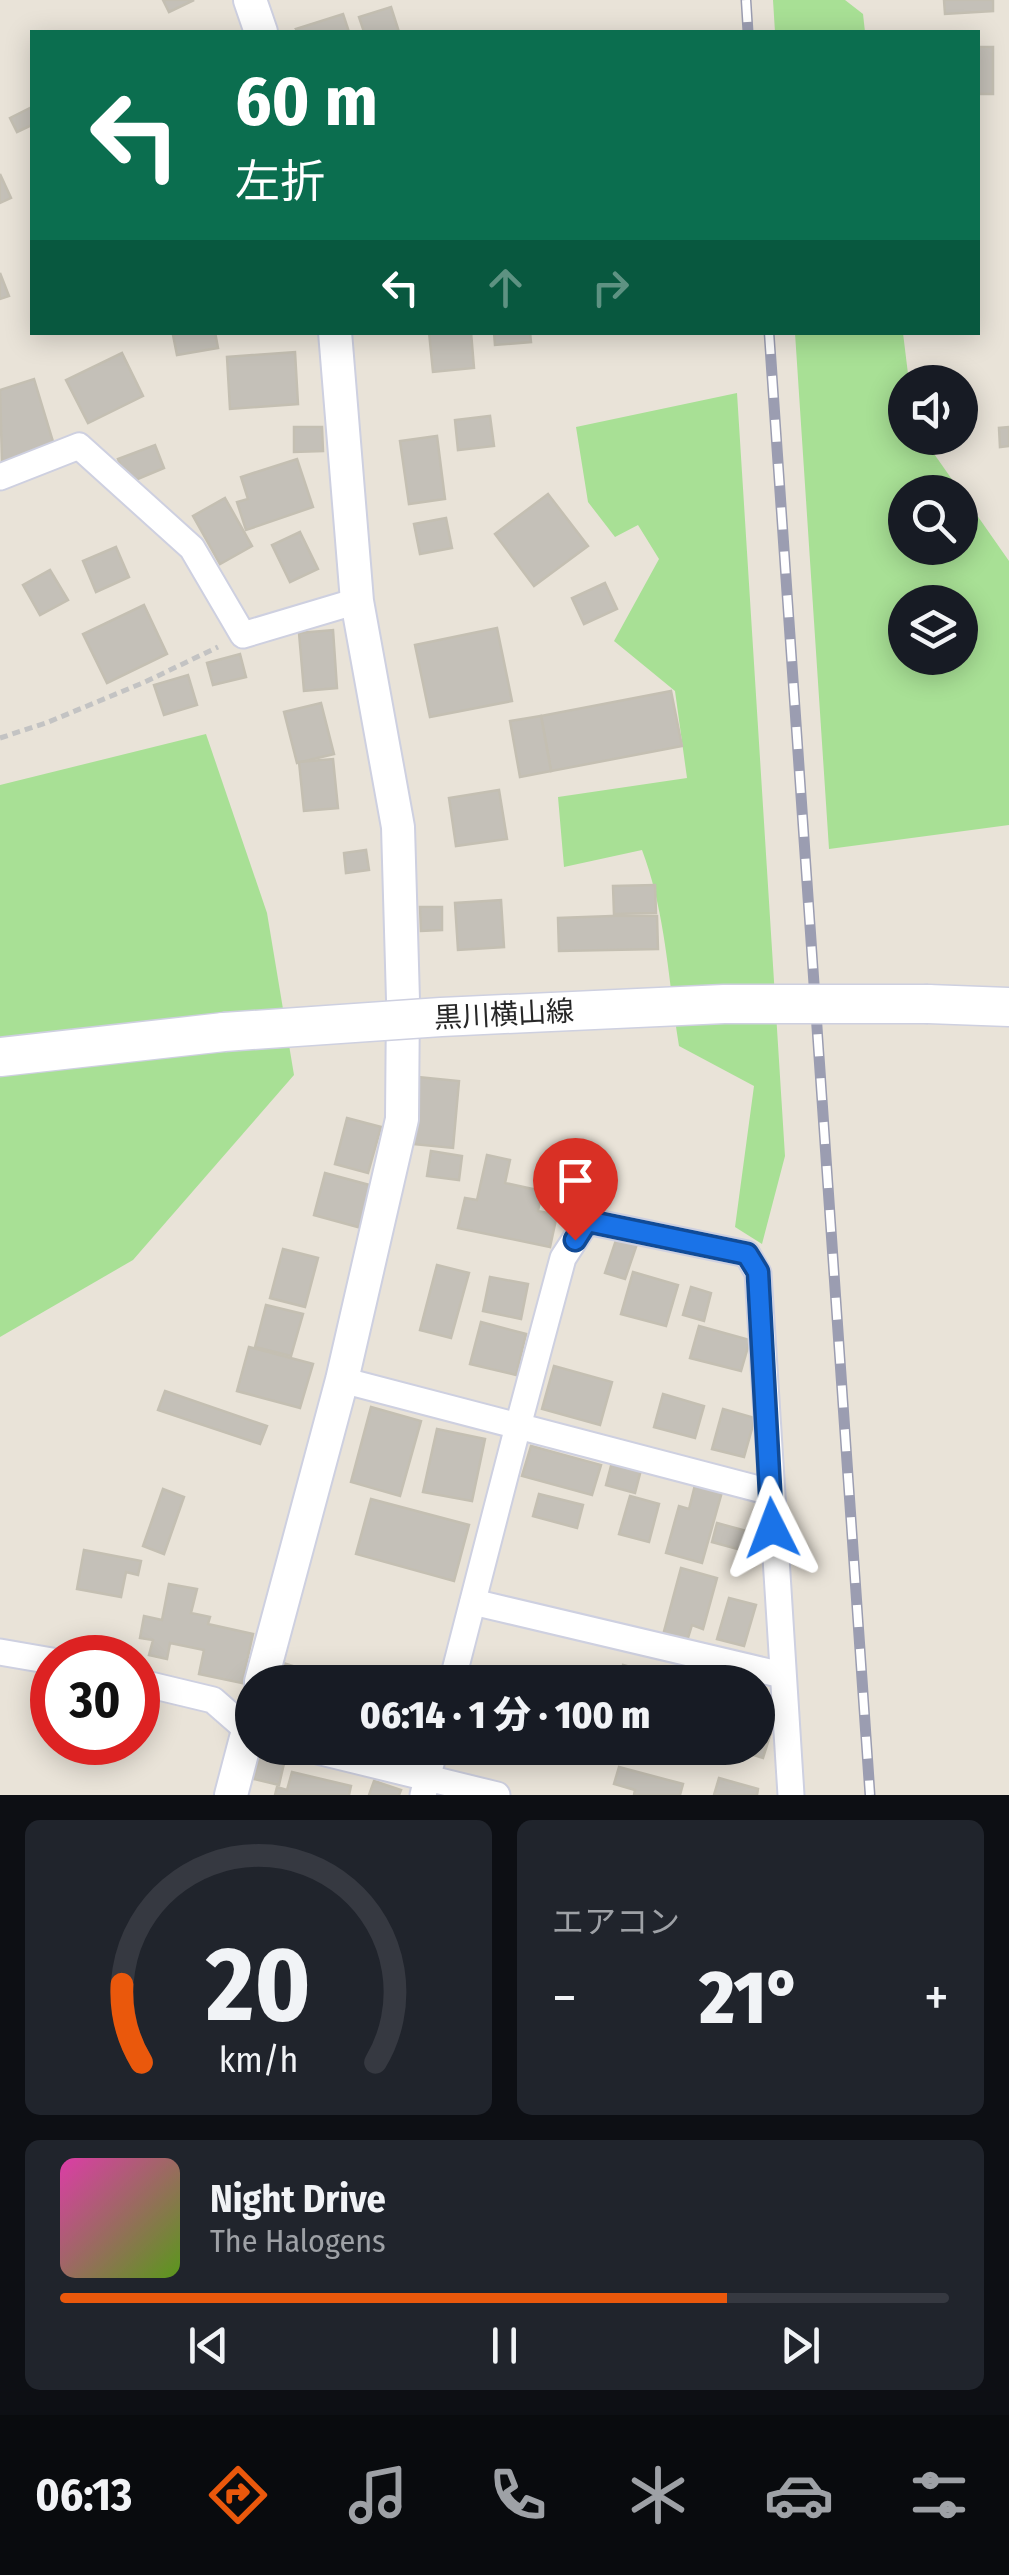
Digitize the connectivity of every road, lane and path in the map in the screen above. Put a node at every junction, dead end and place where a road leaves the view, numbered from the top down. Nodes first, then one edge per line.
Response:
1 (250, 0) edge
2 (260, 30) edge
3 (334, 335) edge
4 (0, 476) edge
5 (357, 601) junction
6 (243, 635) junction
7 (0, 738) edge
8 (1009, 1007) edge
9 (0, 1057) edge
10 (342, 1380) junction
11 (518, 1426) junction
12 (770, 1492) junction
13 (473, 1602) junction
14 (0, 1652) edge
15 (30, 1657) edge
16 (266, 1665) edge
17 (456, 1665) edge
18 (782, 1675) junction
19 (160, 1687) edge
20 (235, 1717) edge
21 (240, 1765) edge
22 (359, 1765) edge
23 (425, 1786) edge
24 (231, 1795) edge
25 (497, 1795) edge
26 (791, 1795) edge

1 - 2 street
3 - 5 street
4 - 6 street
5 - 6 street
5 - 10 street
6 - 7 path
8 - 9 main road, 黒川横山線, bridge
10 - 11 street
10 - 16 street
11 - 12 street
11 - 12 street
11 - 13 street
12 - 18 street
13 - 17 street
13 - 18 street
14 - 15 street
18 - 26 street
19 - 20 street
21 - 24 street
22 - 23 street
23 - 25 street

